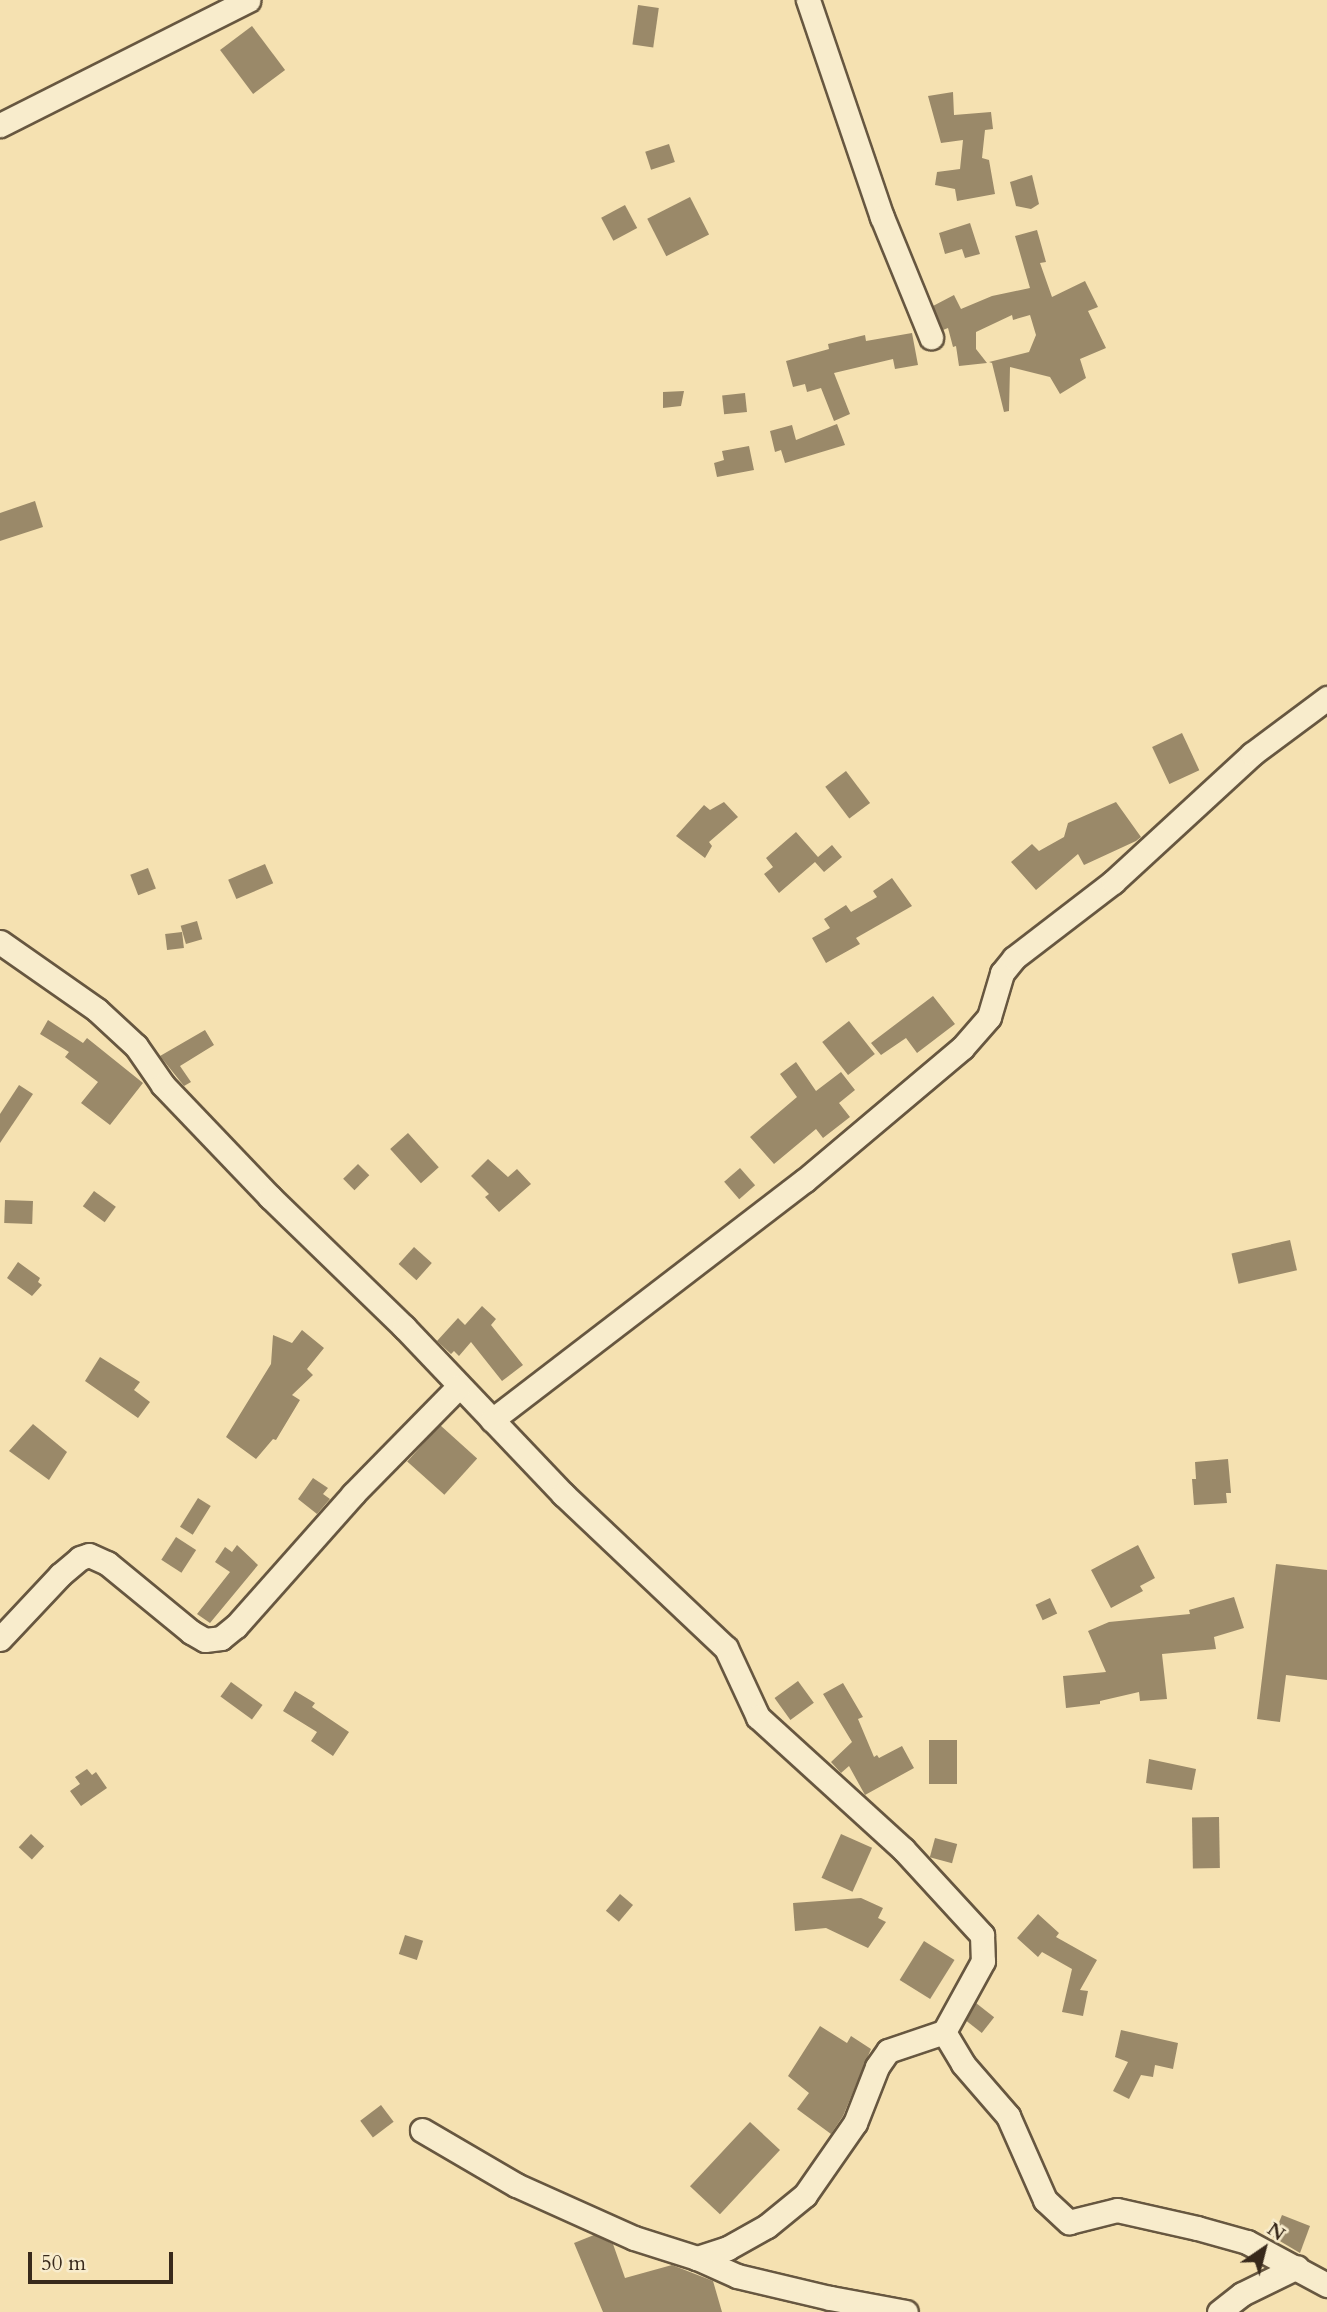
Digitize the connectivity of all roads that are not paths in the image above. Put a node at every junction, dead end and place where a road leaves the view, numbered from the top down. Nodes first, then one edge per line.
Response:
1 (248, 0) edge
2 (808, 0) edge
3 (0, 125) edge
4 (931, 337) dead end
5 (1327, 698) edge
6 (0, 942) edge
7 (459, 1385) junction
8 (492, 1420) junction
9 (0, 1639) edge
10 (944, 2032) junction
11 (422, 2130) dead end
12 (697, 2258) junction
13 (1297, 2267) junction
14 (1327, 2285) edge
15 (906, 2312) edge
16 (1219, 2312) edge

1 - 3 street
2 - 4 street
5 - 8 street
6 - 7 street
7 - 8 street
7 - 9 street
8 - 10 street
10 - 12 street
10 - 13 street
11 - 12 street
12 - 15 street
13 - 14 street
13 - 16 street

